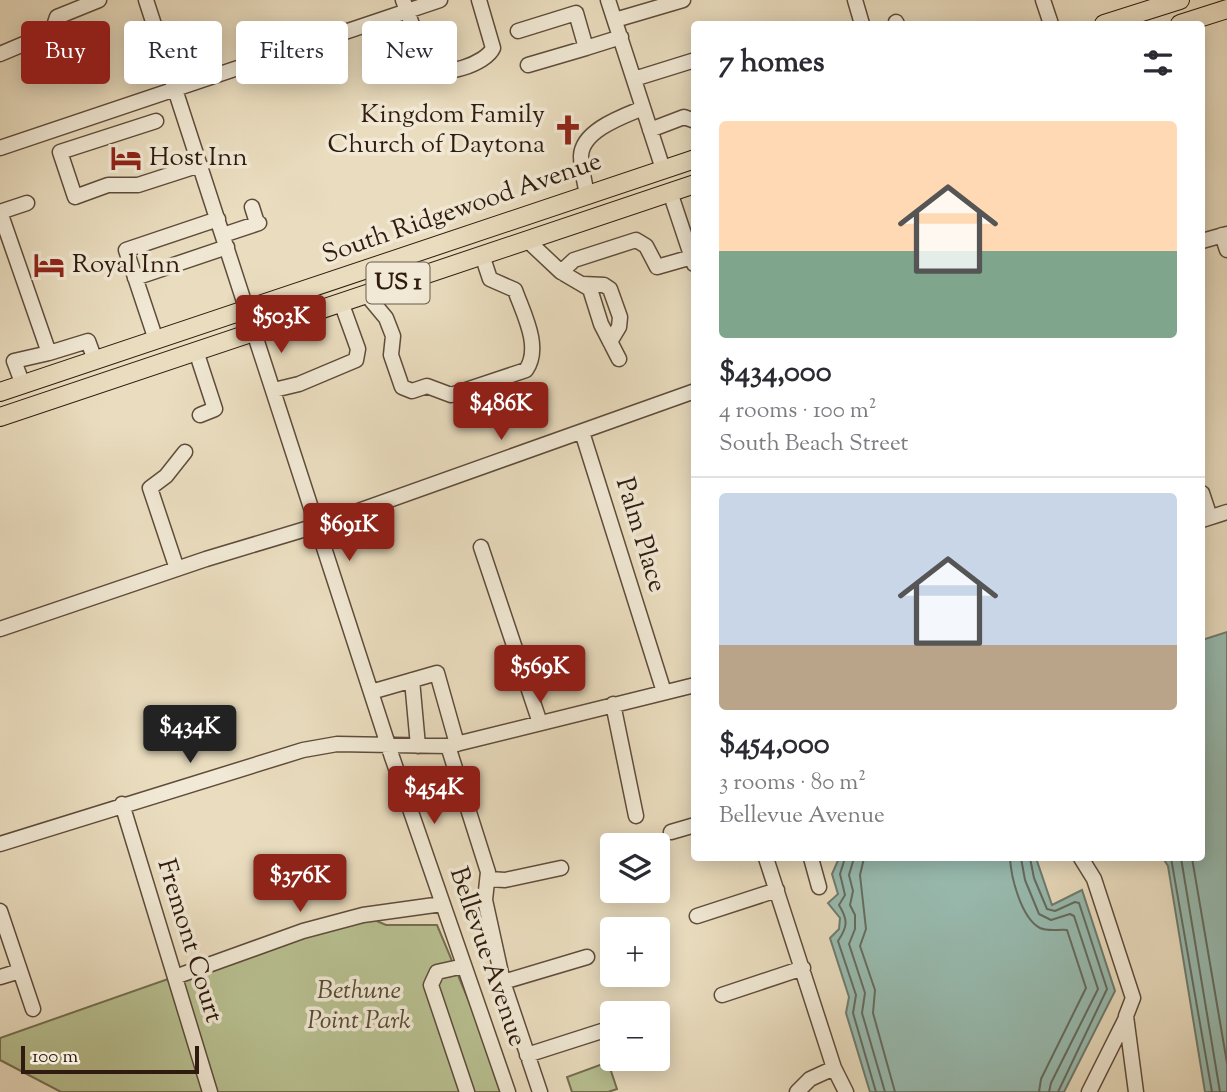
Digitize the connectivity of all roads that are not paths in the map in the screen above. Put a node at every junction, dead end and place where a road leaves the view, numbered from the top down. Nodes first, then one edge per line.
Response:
1 (99, 0) edge
2 (146, 0) edge
3 (440, 0) edge
4 (480, 0) edge
5 (608, 0) edge
6 (683, 0) edge
7 (855, 0) edge
8 (1042, 0) edge
9 (1180, 0) edge
10 (1161, 3) edge
11 (405, 5) edge
12 (1131, 8) edge
13 (1227, 9) edge
14 (615, 20) junction
15 (861, 21) edge
16 (1050, 21) edge
17 (1109, 21) edge
18 (1191, 21) edge
19 (519, 30) dead end
20 (621, 37) junction
21 (586, 48) junction
22 (0, 54) edge
23 (691, 61) edge
24 (528, 65) dead end
25 (634, 79) junction
26 (175, 89) junction
27 (682, 102) dead end
28 (643, 108) junction
29 (691, 120) edge
30 (156, 121) dead end
31 (650, 130) junction
32 (0, 148) edge
33 (691, 160) edge
34 (200, 165) junction
35 (663, 169) junction
36 (691, 169) edge
37 (691, 185) edge
38 (670, 192) junction
39 (587, 195) junction
40 (27, 203) dead end
41 (628, 206) junction
42 (252, 207) dead end
43 (218, 219) junction
44 (1225, 234) edge
45 (527, 240) junction
46 (1205, 240) edge
47 (225, 241) junction
48 (1227, 250) edge
49 (482, 255) junction
50 (691, 255) edge
51 (691, 261) edge
52 (561, 272) junction
53 (135, 278) junction
54 (366, 294) junction
55 (341, 302) junction
56 (247, 309) junction
57 (255, 331) junction
58 (156, 340) junction
59 (55, 351) junction
60 (196, 351) junction
61 (619, 359) dead end
62 (95, 360) junction
63 (69, 369) junction
64 (23, 384) junction
65 (274, 390) junction
66 (0, 392) edge
67 (691, 392) edge
68 (200, 415) dead end
69 (0, 417) edge
70 (582, 432) junction
71 (185, 452) dead end
72 (1227, 512) edge
73 (1206, 519) edge
74 (319, 525) junction
75 (481, 547) dead end
76 (177, 569) junction
77 (0, 629) edge
78 (412, 680) junction
79 (691, 686) edge
80 (371, 692) junction
81 (664, 692) junction
82 (613, 704) junction
83 (541, 723) junction
84 (452, 745) junction
85 (418, 746) junction
86 (388, 747) junction
87 (122, 804) junction
88 (636, 816) dead end
89 (691, 826) edge
90 (671, 832) dead end
91 (0, 844) edge
92 (767, 861) edge
93 (812, 861) edge
94 (1083, 861) edge
95 (561, 868) dead end
96 (488, 879) junction
97 (819, 887) dead end
98 (777, 890) junction
99 (442, 904) junction
100 (0, 911) edge
101 (697, 916) dead end
102 (5, 940) edge
103 (587, 957) dead end
104 (464, 966) junction
105 (803, 968) junction
106 (20, 971) junction
107 (0, 977) edge
108 (175, 977) junction
109 (503, 982) junction
110 (722, 995) dead end
111 (33, 1009) dead end
112 (1126, 1016) junction
113 (600, 1033) edge
114 (527, 1055) junction
115 (834, 1069) junction
116 (210, 1092) edge
117 (467, 1092) edge
118 (508, 1092) edge
119 (540, 1092) edge
120 (797, 1092) edge
121 (846, 1092) edge
122 (1090, 1092) edge
123 (1136, 1092) edge

1 - 22 street
2 - 26 street, Bellevue Avenue
3 - 11 street
4 - 11 street
5 - 14 street
6 - 14 street
7 - 15 street
8 - 16 street
9 - 10 main road
10 - 12 main road
11 - 26 street
12 - 17 main road
13 - 18 main road
14 - 20 street
19 - 21 street
20 - 21 street
20 - 25 street
21 - 24 street
23 - 25 street
25 - 28 street
26 - 32 street
26 - 34 street, Bellevue Avenue
27 - 29 street
28 - 31 street
28 - 39 street
29 - 31 street
30 - 34 street
31 - 35 street
33 - 35 main road, US 1
34 - 43 street, Bellevue Avenue
35 - 39 main road, South Ridgewood Avenue / US 1
35 - 41 main road
36 - 38 main road
37 - 38 main road, US 1
38 - 41 main road, South Ridgewood Avenue / US 1
38 - 50 street
39 - 56 main road, South Ridgewood Avenue / US 1
40 - 59 street
41 - 45 main road, South Ridgewood Avenue / US 1
42 - 47 street
43 - 47 street, Bellevue Avenue
43 - 53 street
44 - 46 street
44 - 48 street
45 - 49 main road, South Ridgewood Avenue / US 1
45 - 52 street
47 - 53 street
47 - 56 street, Bellevue Avenue
49 - 54 main road, South Ridgewood Avenue / US 1
49 - 54 street
51 - 52 street
52 - 61 street
53 - 58 street
54 - 55 main road, South Ridgewood Avenue / US 1
55 - 57 main road, South Ridgewood Avenue / US 1
55 - 65 street
56 - 57 street, Bellevue Avenue
56 - 58 main road, South Ridgewood Avenue / US 1
57 - 60 main road, South Ridgewood Avenue / US 1
57 - 65 street, Bellevue Avenue
58 - 62 main road, South Ridgewood Avenue / US 1
59 - 62 street
59 - 63 street
59 - 64 street
60 - 68 street
60 - 69 main road, South Ridgewood Avenue / US 1
62 - 63 main road, South Ridgewood Avenue / US 1
63 - 64 main road, South Ridgewood Avenue / US 1
64 - 66 main road, South Ridgewood Avenue / US 1
65 - 74 street, Bellevue Avenue
67 - 70 street
70 - 74 street
70 - 81 street, Palm Place
71 - 76 street
72 - 73 street
74 - 76 street
74 - 80 street, Bellevue Avenue
75 - 83 street
76 - 77 street
78 - 80 street
78 - 84 street
78 - 85 street
79 - 81 street
80 - 86 street, Bellevue Avenue
81 - 82 street
82 - 83 street
82 - 88 street
83 - 84 street
84 - 85 street
84 - 96 street
85 - 86 street
86 - 87 street
86 - 99 street, Bellevue Avenue
87 - 91 street
87 - 108 street, Fremont Court
89 - 90 street
92 - 98 street
93 - 97 street
94 - 112 street
95 - 96 street
96 - 109 street
98 - 101 street
98 - 105 street
99 - 104 street, Bellevue Avenue
99 - 108 street
100 - 102 street
102 - 106 street
103 - 109 street
104 - 117 street
104 - 118 street, Bellevue Avenue
105 - 110 street
105 - 115 street
106 - 107 street
106 - 111 street
108 - 116 street, Fremont Court
109 - 114 street
112 - 122 street
112 - 123 street
113 - 114 street
114 - 119 street
115 - 120 street
115 - 121 street

